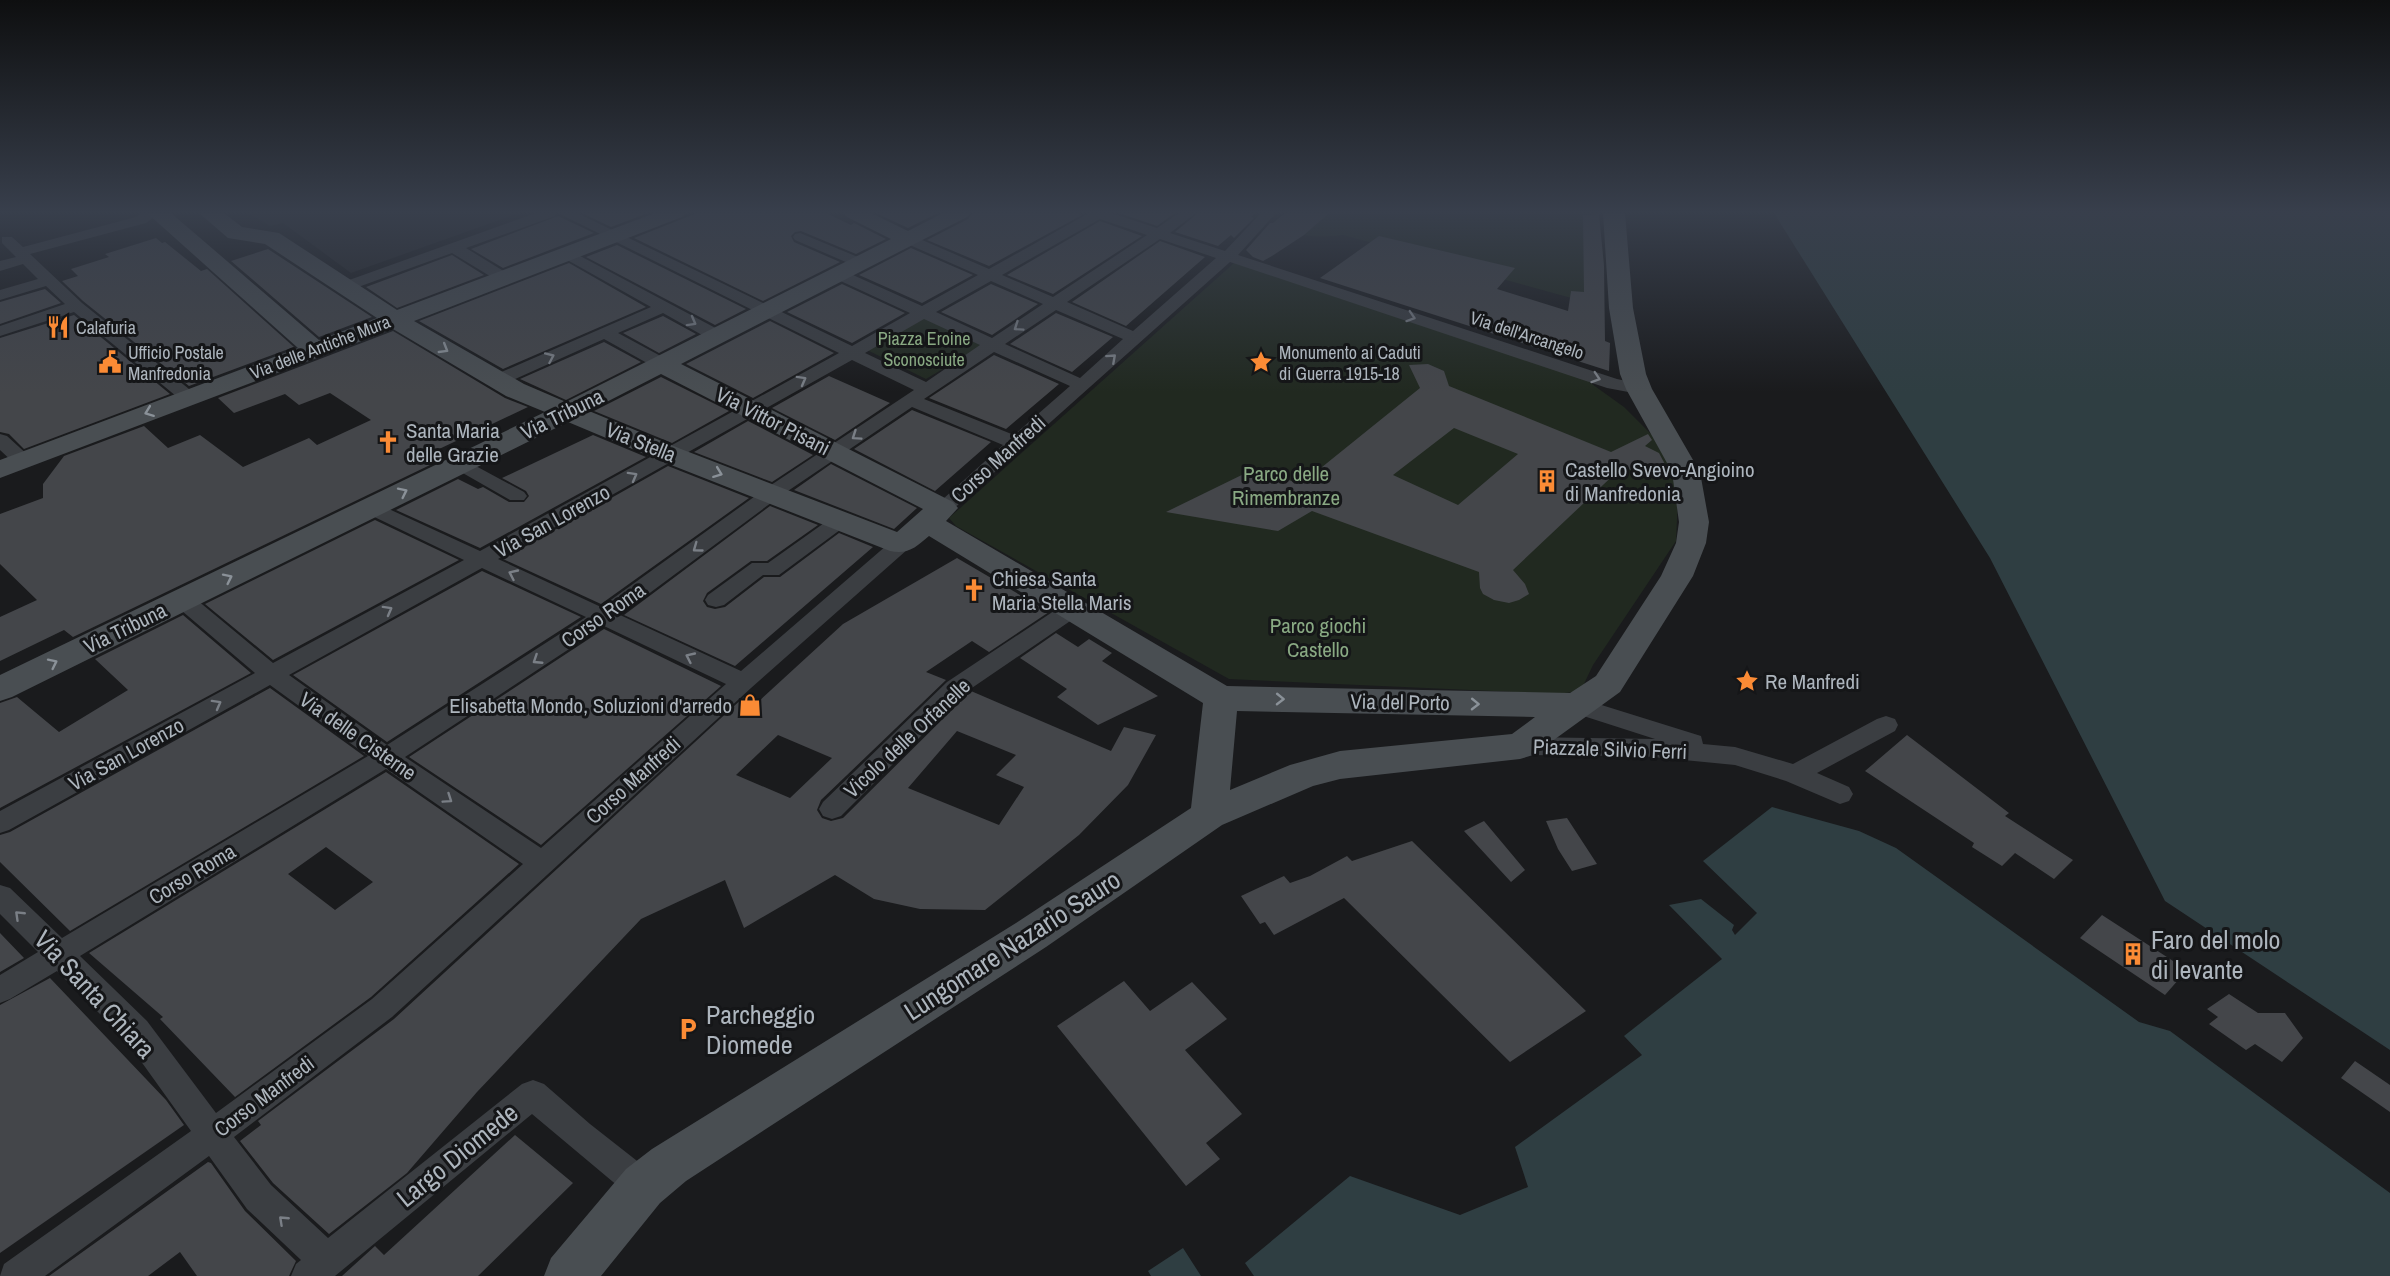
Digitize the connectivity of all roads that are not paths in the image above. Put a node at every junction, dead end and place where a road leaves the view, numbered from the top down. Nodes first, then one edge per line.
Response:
1 (42, 273) edge
2 (224, 273) edge
3 (324, 273) edge
4 (383, 273) edge
5 (495, 273) edge
6 (518, 273) edge
7 (601, 273) edge
8 (686, 273) edge
9 (842, 273) edge
10 (855, 273) edge
11 (981, 273) edge
12 (994, 273) edge
13 (1100, 273) edge
14 (1207, 273) edge
15 (1276, 273) edge
16 (1619, 273) edge
17 (988, 276) junction
18 (504, 278) junction
19 (50, 280) junction
20 (344, 286) junction
21 (0, 295) edge
22 (1053, 304) junction
23 (76, 306) junction
24 (664, 307) junction
25 (765, 311) junction
26 (922, 313) junction
27 (394, 319) junction
28 (0, 331) edge
29 (605, 333) junction
30 (717, 336) junction
31 (1134, 338) junction
32 (993, 345) junction
33 (314, 349) junction
34 (850, 353) junction
35 (662, 364) junction
36 (496, 381) junction
37 (1081, 385) junction
38 (1639, 389) junction
39 (919, 394) junction
40 (188, 397) junction
41 (750, 409) junction
42 (566, 412) junction
43 (0, 440) edge
44 (1016, 443) junction
45 (833, 452) junction
46 (671, 455) junction
47 (23, 461) junction
48 (461, 464) junction
49 (0, 470) edge
50 (772, 493) junction
51 (518, 496) dead end
52 (371, 508) junction
53 (935, 515) junction
54 (841, 520) junction
55 (901, 544) junction
56 (481, 559) junction
57 (183, 600) junction
58 (716, 600) dead end
59 (1074, 608) junction
60 (604, 616) junction
61 (271, 674) junction
62 (743, 681) junction
63 (0, 689) edge
64 (1221, 698) junction
65 (1579, 706) junction
66 (1886, 725) dead end
67 (1520, 746) junction
68 (1735, 756) junction
69 (387, 757) junction
70 (1795, 774) junction
71 (1840, 794) dead end
72 (832, 809) dead end
73 (1209, 815) junction
74 (0, 823) edge
75 (541, 862) junction
76 (0, 896) edge
77 (60, 954) junction
78 (0, 990) edge
79 (213, 1134) junction
80 (643, 1186) junction
81 (317, 1268) edge
82 (16, 1276) edge
83 (569, 1276) edge

1 - 19 street
2 - 33 street
3 - 20 street, Via Stella
4 - 20 street
5 - 18 street
6 - 18 street, Via delle Antiche Mura
7 - 24 street
8 - 25 street
9 - 25 street, Via Tribuna
10 - 26 street
11 - 17 street
12 - 17 street, Via San Lorenzo
13 - 22 street, Corso Roma
14 - 31 street, Corso Manfredi
15 -> 38 street, Via dell'Arcangelo
16 - 38 street, Piazzale Silvio Ferri
17 - 22 street
17 - 26 street, Via San Lorenzo
18 - 27 street, Via delle Antiche Mura
19 - 21 street
19 - 23 street
20 - 27 street, Via Stella
22 - 31 street
22 -> 32 street, Corso Roma
23 - 28 street
23 - 40 street
24 - 29 street
24 -> 30 street
25 - 30 street, Via Tribuna
25 - 34 street
26 - 32 street
26 - 34 street, Via San Lorenzo
27 - 33 street, Via delle Antiche Mura
27 -> 36 street, Via Stella
29 - 35 street, Via Vittor Pisani
36 -> 29 street
30 - 35 street, Via Tribuna
37 -> 31 street, Corso Manfredi
32 - 37 street
32 - 39 street, Corso Roma
33 - 40 street, Via delle Antiche Mura
34 - 39 street
41 -> 34 street, Via San Lorenzo
35 - 41 street, Via Vittor Pisani
35 - 42 street, Via Tribuna
36 - 42 street, Via Stella
37 - 44 street, Corso Manfredi
38 - 65 street, Piazzale Silvio Ferri
39 - 44 street
39 -> 45 street, Corso Roma
40 -> 47 street, Via delle Antiche Mura
41 - 45 street, Via Vittor Pisani
41 - 46 street, Via San Lorenzo
42 - 46 street, Via Stella
42 - 48 street, Via Tribuna
43 - 47 street
44 - 53 street, Corso Manfredi
45 - 50 street, Corso Roma
45 - 53 street, Via Vittor Pisani
46 -> 50 street, Via Stella
56 -> 46 street, Via San Lorenzo
47 - 49 street, Via delle Antiche Mura
48 - 51 street
52 -> 48 street, Via Tribuna
50 - 54 street, Via Stella
50 -> 60 street, Corso Roma
52 - 56 street
57 -> 52 street, Via Tribuna
53 - 55 street, Corso Manfredi
53 - 59 street
54 - 55 street, Via Stella
54 - 58 street
55 - 62 street, Corso Manfredi
60 -> 56 street
61 -> 56 street, Via San Lorenzo
57 - 61 street, Via delle Cisterne
63 -> 57 street, Via Tribuna
59 - 64 street
59 - 72 street, Vicolo delle Orfanelle
62 -> 60 street
60 -> 69 street, Corso Roma
61 - 69 street, Via delle Cisterne
74 -> 61 street, Via San Lorenzo
62 - 75 street, Corso Manfredi
64 -> 65 street, Via del Porto
64 - 73 street
65 - 67 street, Piazzale Silvio Ferri
65 - 68 street, Piazzale Silvio Ferri
66 - 70 street
67 - 68 street, Piazzale Silvio Ferri
67 - 73 street, Lungomare Nazario Sauro
68 - 70 street, Piazzale Silvio Ferri
69 -> 75 street, Via delle Cisterne
69 - 77 street, Corso Roma
70 - 71 street, Piazzale Silvio Ferri
73 - 80 street, Lungomare Nazario Sauro
75 - 79 street, Corso Manfredi
77 -> 76 street, Via Santa Chiara
77 - 78 street, Corso Roma
77 - 79 street, Via Santa Chiara
81 -> 79 street, Via Santa Chiara
79 - 82 street, Corso Manfredi
80 - 81 street, Largo Diomede
80 - 83 street, Lungomare Nazario Sauro

